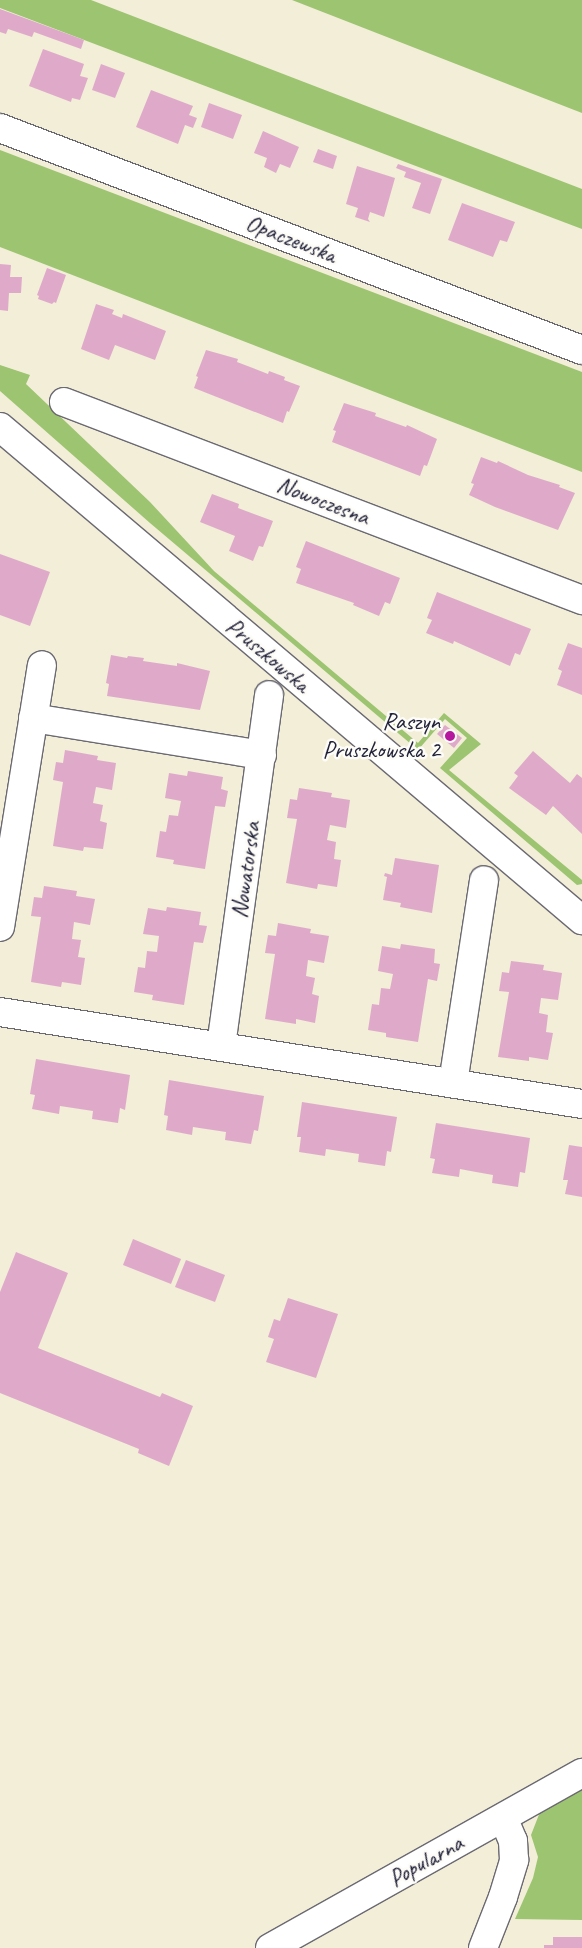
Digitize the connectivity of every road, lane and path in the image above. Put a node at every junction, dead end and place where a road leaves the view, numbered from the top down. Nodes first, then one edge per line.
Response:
1 (0, 128) edge
2 (582, 350) edge
3 (64, 402) dead end
4 (0, 427) edge
5 (582, 600) edge
6 (42, 665) dead end
7 (269, 695) dead end
8 (33, 718) junction
9 (262, 755) junction
10 (484, 880) dead end
11 (579, 912) edge
12 (0, 927) edge
13 (0, 1012) edge
14 (221, 1046) junction
15 (453, 1083) junction
16 (582, 1104) edge
17 (582, 1773) edge
18 (503, 1818) junction
19 (270, 1948) edge
20 (483, 1948) edge

1 - 2 street, Opaczewska
3 - 5 street, Nowoczesna
4 - 11 street, Pruszkowska
6 - 8 street
7 - 9 street, Nowatorska
8 - 9 street
8 - 12 street
9 - 14 street, Nowatorska
10 - 15 street
13 - 14 street
14 - 15 street
15 - 16 street
17 - 18 street, Popularna
18 - 19 street, Popularna
18 - 20 street

